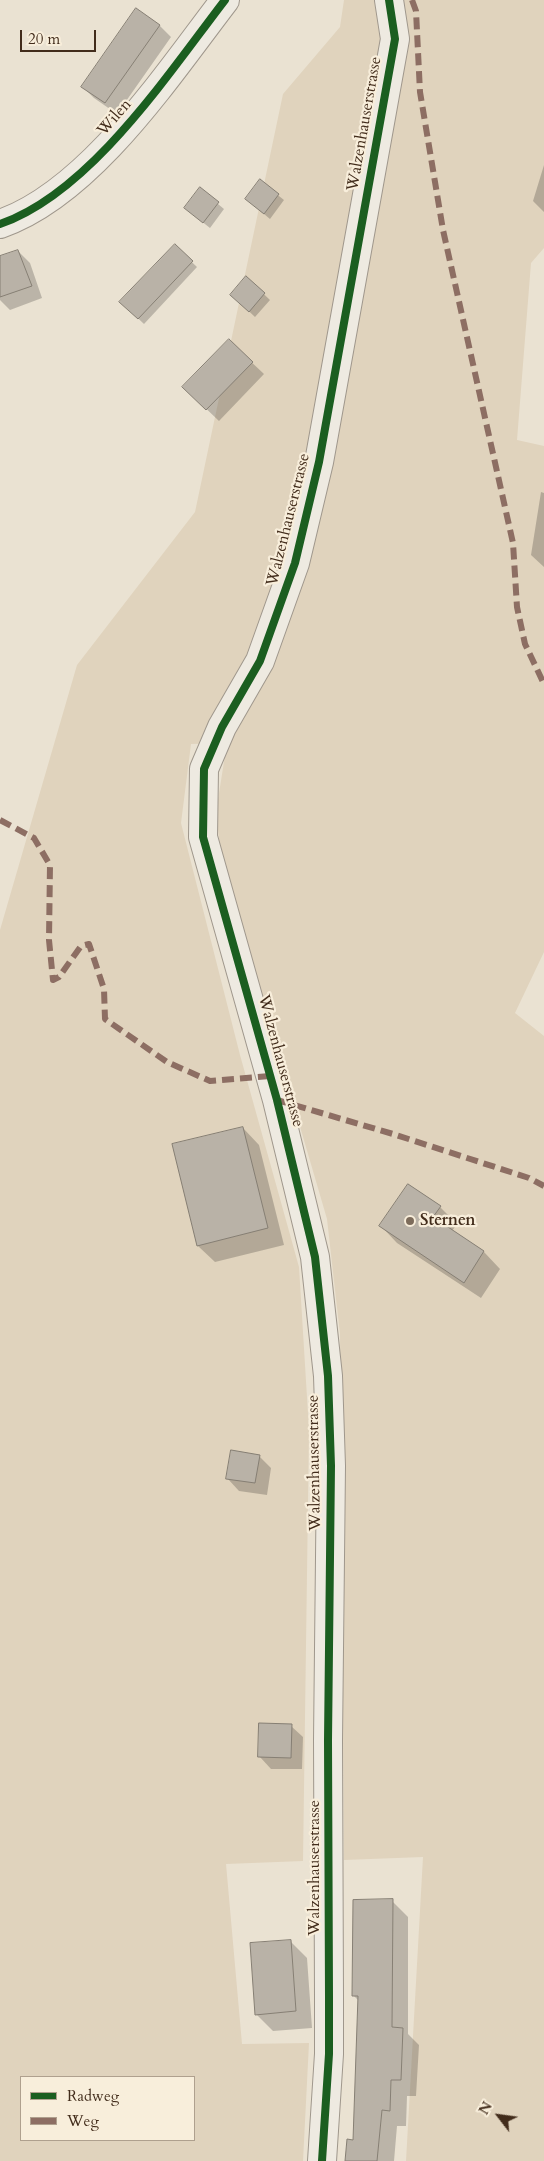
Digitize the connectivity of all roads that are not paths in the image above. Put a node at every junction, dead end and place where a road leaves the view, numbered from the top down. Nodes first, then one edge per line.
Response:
1 (225, 0) edge
2 (390, 6) edge
3 (0, 224) edge
4 (322, 2161) edge

1 - 3 street, Wilen
2 - 4 street, Walzenhauserstrasse

